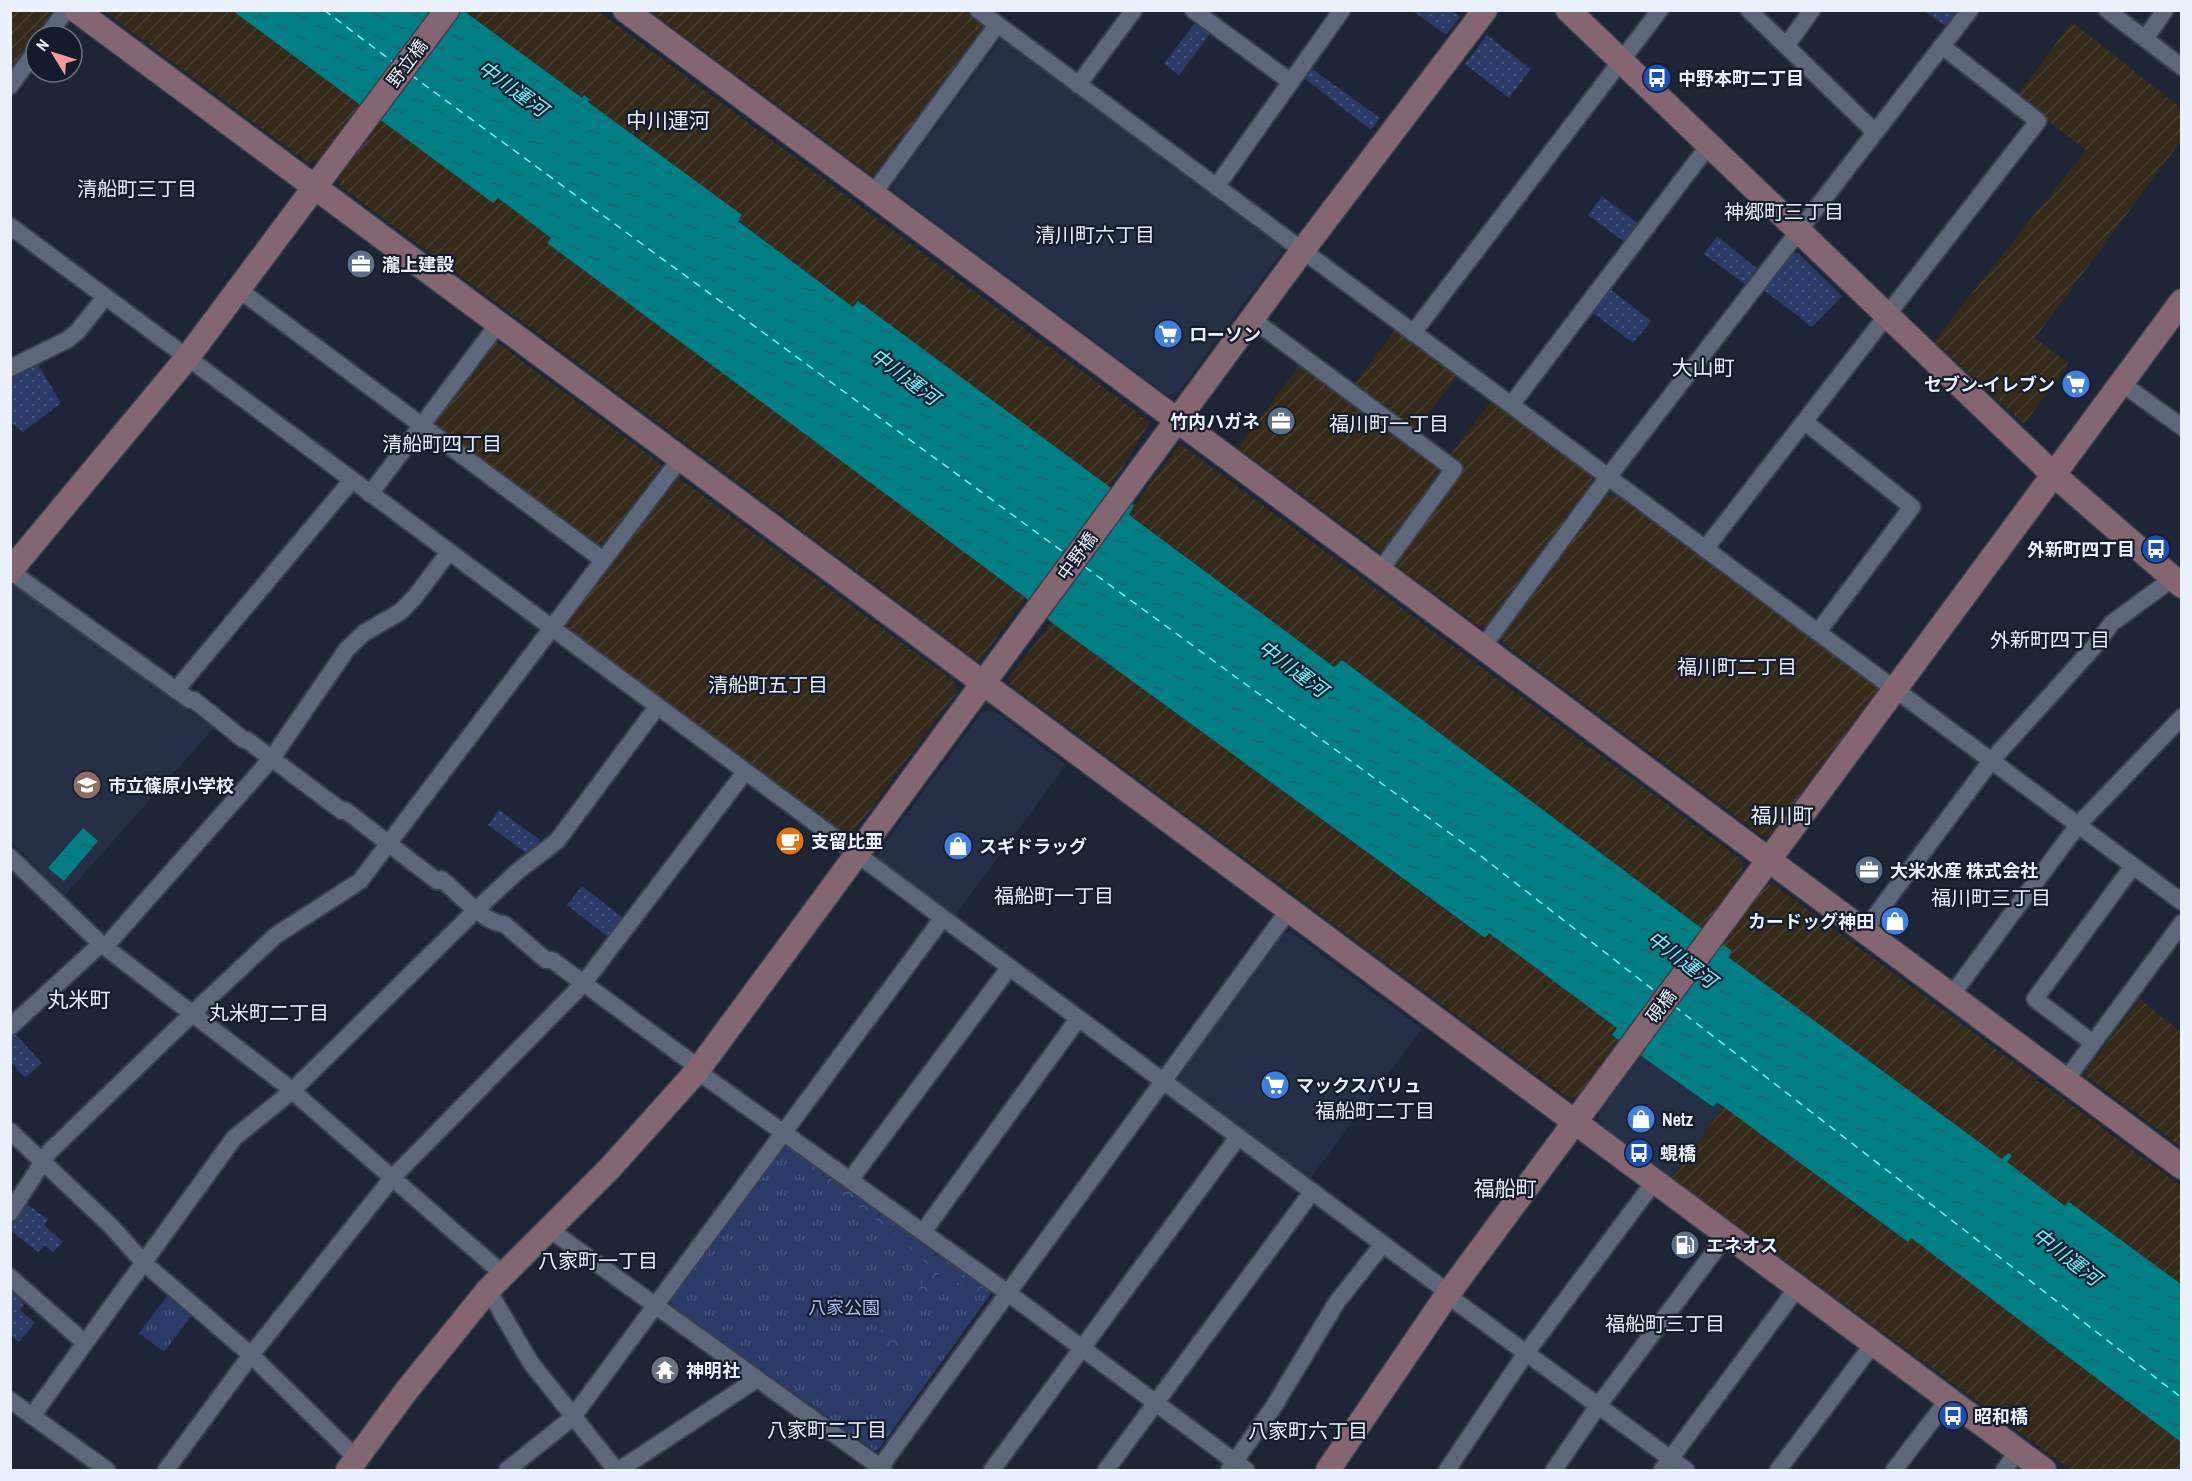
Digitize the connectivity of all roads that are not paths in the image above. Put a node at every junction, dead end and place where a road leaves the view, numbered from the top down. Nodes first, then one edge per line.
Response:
1 (66, 10) edge
2 (76, 10) edge
3 (447, 10) edge
4 (625, 10) edge
5 (978, 10) edge
6 (1134, 10) edge
7 (1193, 10) edge
8 (1342, 10) edge
9 (1485, 10) edge
10 (1568, 10) edge
11 (1660, 10) edge
12 (1749, 10) edge
13 (1812, 10) edge
14 (1970, 10) edge
15 (2107, 10) edge
16 (2165, 10) edge
17 (56, 24) edge
18 (997, 25) junction
19 (2145, 39) junction
20 (1786, 46) junction
21 (1942, 46) junction
22 (1622, 61) junction
23 (24, 67) edge
24 (2181, 67) edge
25 (1291, 82) junction
26 (1078, 85) junction
27 (10, 86) edge
28 (1875, 132) junction
29 (1709, 145) junction
30 (314, 187) junction
31 (1216, 187) junction
32 (873, 195) junction
33 (10, 226) edge
34 (1798, 232) junction
35 (1302, 251) junction
36 (238, 289) junction
37 (105, 297) junction
38 (2181, 301) edge
39 (1886, 317) junction
40 (1252, 319) junction
41 (498, 324) junction
42 (1413, 333) junction
43 (187, 358) junction
44 (10, 368) edge
45 (2121, 383) junction
46 (1511, 405) junction
47 (1176, 421) junction
48 (1805, 422) junction
49 (422, 426) junction
50 (2181, 428) edge
51 (680, 459) junction
52 (2053, 474) junction
53 (1608, 477) junction
54 (352, 480) junction
55 (370, 494) junction
56 (1705, 549) junction
57 (449, 552) junction
58 (603, 560) junction
59 (11, 571) edge
60 (1379, 572) junction
61 (2177, 579) edge
62 (551, 628) junction
63 (1818, 632) junction
64 (1482, 648) junction
65 (983, 684) junction
66 (176, 690) junction
67 (1895, 690) junction
68 (657, 707) junction
69 (2181, 717) edge
70 (272, 758) junction
71 (1991, 760) junction
72 (745, 772) junction
73 (2078, 825) junction
74 (389, 842) junction
75 (856, 855) junction
76 (1769, 861) junction
77 (14, 865) edge
78 (2133, 866) junction
79 (2181, 902) edge
80 (477, 909) junction
81 (1288, 911) junction
82 (942, 919) junction
83 (2181, 923) edge
84 (1864, 931) junction
85 (103, 946) junction
86 (1009, 968) junction
87 (583, 984) junction
88 (1951, 996) junction
89 (192, 1014) junction
90 (1078, 1019) junction
91 (10, 1027) edge
92 (2093, 1043) junction
93 (698, 1070) junction
94 (2065, 1081) junction
95 (1163, 1082) junction
96 (292, 1091) junction
97 (1574, 1124) junction
98 (10, 1131) edge
99 (785, 1134) junction
100 (1238, 1137) junction
101 (44, 1163) junction
102 (2181, 1167) edge
103 (393, 1177) junction
104 (850, 1180) junction
105 (1654, 1182) junction
106 (1312, 1192) junction
107 (10, 1213) edge
108 (549, 1229) junction
109 (923, 1232) junction
110 (1726, 1236) junction
111 (1383, 1244) junction
112 (144, 1263) junction
113 (10, 1278) edge
114 (496, 1282) junction
115 (1797, 1288) junction
116 (1008, 1293) junction
117 (1448, 1294) junction
118 (657, 1306) junction
119 (85, 1343) junction
120 (1873, 1344) junction
121 (1082, 1349) junction
122 (1527, 1353) junction
123 (251, 1355) junction
124 (757, 1379) junction
125 (10, 1400) edge
126 (1948, 1400) junction
127 (1155, 1404) junction
128 (1598, 1406) junction
129 (32, 1416) junction
130 (572, 1418) junction
131 (2011, 1461) edge
132 (1666, 1465) edge
133 (351, 1467) edge
134 (1236, 1468) edge
135 (107, 1470) edge
136 (166, 1470) edge
137 (507, 1470) edge
138 (617, 1470) edge
139 (881, 1470) edge
140 (992, 1470) edge
141 (1106, 1470) edge
142 (1328, 1470) edge
143 (1447, 1470) edge
144 (1554, 1470) edge
145 (1686, 1470) edge
146 (1778, 1470) edge
147 (1894, 1470) edge
148 (2044, 1470) edge

1 - 17 street
2 - 30 street
3 - 30 street, 野立橋
4 - 32 street
5 - 18 street
6 - 26 street
7 - 25 street
8 - 25 street
9 - 35 street, 中野橋
10 - 22 street
11 - 22 street
12 - 20 street
13 - 20 street
14 - 21 street
15 - 19 street
16 - 19 street
18 - 26 street
18 - 32 street
19 - 24 street
20 - 28 street
21 - 28 street
21 - 39 street
22 - 29 street
22 - 42 street
23 - 27 street
25 - 31 street
26 - 31 street
28 - 34 street
29 - 34 street
29 - 46 street
30 - 36 street, 野立橋
30 - 41 street
31 - 35 street
32 - 47 street
33 - 37 street
34 - 39 street
34 - 53 street
35 - 40 street, 中野橋
35 - 42 street
36 - 43 street, 野立橋
36 - 49 street
37 - 43 street
37 - 44 street
38 - 45 street, 硯橋
39 - 48 street
39 - 52 street
40 - 47 street, 中野橋
40 - 60 street
41 - 49 street
41 - 51 street
42 - 46 street
43 - 54 street
43 - 59 street, 野立橋
45 - 50 street
45 - 52 street, 硯橋
46 - 53 street
47 - 60 street
47 - 65 street, 中野橋
48 - 56 street
48 - 63 street
49 - 55 street
49 - 58 street
51 - 58 street
51 - 65 street
52 - 61 street
52 - 67 street, 硯橋
53 - 56 street
53 - 64 street
54 - 55 street
54 - 66 street
55 - 57 street
56 - 63 street
57 - 62 street
57 - 70 street
58 - 62 street
59 - 66 street
60 - 64 street
61 - 71 street
62 - 68 street
62 - 74 street
63 - 67 street
64 - 76 street
65 - 75 street, 中野橋
65 - 81 street
66 - 70 street
67 - 71 street
67 - 76 street, 硯橋
68 - 72 street
68 - 80 street
69 - 73 street
70 - 74 street
70 - 85 street
71 - 73 street
71 - 84 street
72 - 75 street
72 - 87 street
73 - 78 street
73 - 88 street
74 - 80 street
74 - 89 street
75 - 82 street
75 - 93 street, 中野橋
76 - 84 street
76 - 97 street, 硯橋
77 - 85 street
78 - 79 street
78 - 92 street
80 - 87 street
80 - 96 street
81 - 95 street
81 - 97 street
82 - 86 street
82 - 99 street
83 - 92 street
84 - 88 street
85 - 89 street
85 - 91 street
86 - 90 street
86 - 104 street
87 - 93 street
87 - 103 street
88 - 94 street
89 - 96 street
89 - 101 street
90 - 95 street
90 - 109 street
92 - 94 street
93 - 99 street
93 - 108 street, 中野橋
94 - 102 street
95 - 100 street
95 - 116 street
96 - 103 street
96 - 112 street
97 - 105 street
97 - 117 street, 硯橋
98 - 101 street
99 - 104 street
99 - 118 street
100 - 106 street
100 - 121 street
101 - 107 street
101 - 112 street
103 - 114 street
103 - 123 street
104 - 109 street
105 - 110 street
105 - 122 street
106 - 111 street
106 - 127 street
108 - 114 street, 中野橋
108 - 118 street
109 - 116 street
110 - 115 street
110 - 128 street
111 - 117 street
111 - 134 street
112 - 119 street
112 - 123 street
113 - 119 street
114 - 130 street
114 - 133 street, 中野橋
115 - 120 street
115 - 132 street
116 - 121 street
116 - 139 street
117 - 122 street
117 - 142 street, 硯橋
118 - 124 street
118 - 130 street
119 - 129 street
120 - 126 street
120 - 146 street
121 - 127 street
121 - 140 street
122 - 128 street
122 - 143 street
123 - 133 street
123 - 136 street
124 - 138 street
124 - 139 street
125 - 129 street
126 - 131 street
126 - 147 street
127 - 134 street
127 - 141 street
128 - 132 street
128 - 144 street
129 - 135 street
130 - 137 street
130 - 138 street
131 - 148 street
132 - 145 street

